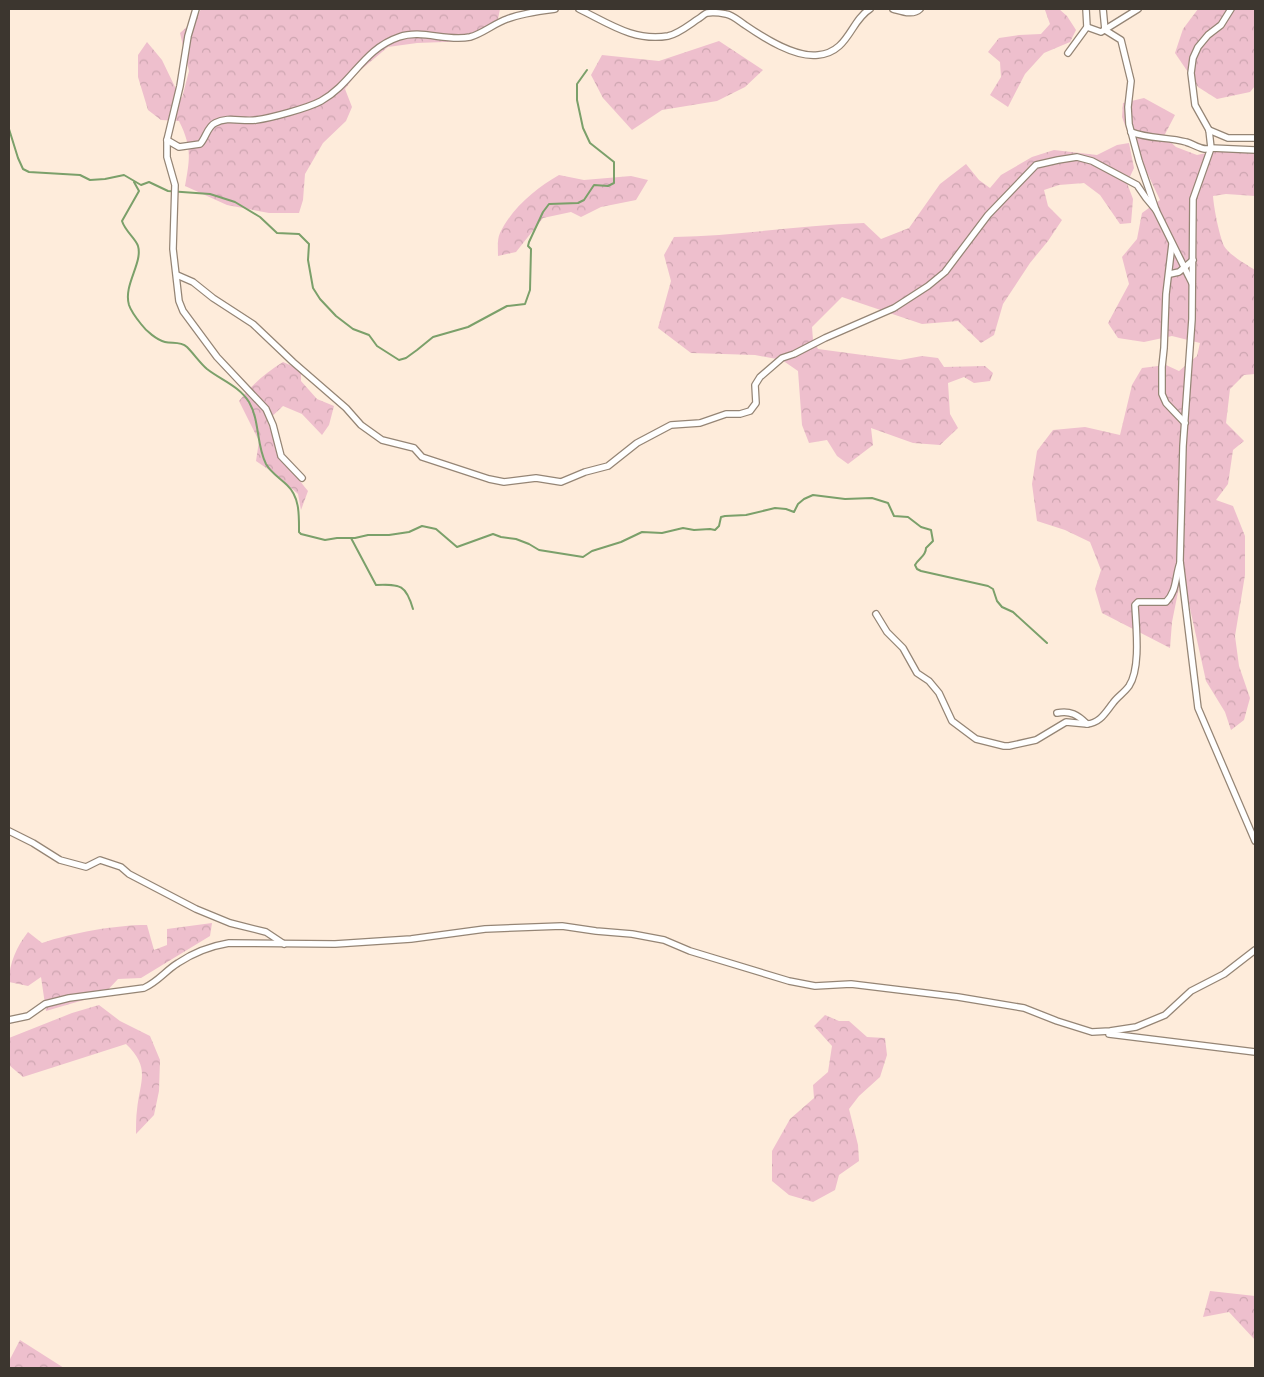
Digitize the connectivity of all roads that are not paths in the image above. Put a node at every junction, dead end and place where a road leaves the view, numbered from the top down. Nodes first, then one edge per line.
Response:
1 (196, 9) edge
2 (555, 9) edge
3 (579, 9) edge
4 (870, 9) edge
5 (893, 9) edge
6 (920, 9) edge
7 (1086, 9) edge
8 (1103, 9) edge
9 (1138, 9) edge
10 (1231, 9) edge
11 (1087, 27) junction
12 (1104, 30) junction
13 (1068, 53) dead end
14 (1209, 130) junction
15 (1131, 132) junction
16 (1255, 138) edge
17 (166, 140) junction
18 (1211, 148) junction
19 (1255, 150) edge
20 (1156, 210) junction
21 (1172, 244) junction
22 (1193, 260) junction
23 (1184, 267) junction
24 (1170, 274) junction
25 (176, 275) junction
26 (1193, 284) junction
27 (1185, 423) junction
28 (302, 478) dead end
29 (1180, 561) junction
30 (876, 614) dead end
31 (1057, 714) dead end
32 (1087, 724) junction
33 (9, 831) edge
34 (1255, 841) edge
35 (284, 944) junction
36 (1255, 950) edge
37 (9, 1020) edge
38 (1092, 1032) junction
39 (1255, 1052) edge

1 - 17 street
2 - 17 street
3 - 4 street
5 - 6 street
7 - 11 street
8 - 12 street
9 - 12 street
10 - 14 street
11 - 12 street
11 - 13 street
12 - 15 street
14 - 16 street
14 - 18 street
15 - 18 street
15 - 20 street
17 - 25 street
18 - 19 street
18 - 22 street
20 - 21 street
20 - 25 street
21 - 23 street
21 - 24 street
22 - 23 street
22 - 26 street
23 - 24 street
23 - 26 street
24 - 27 street
25 - 28 street
26 - 27 street
27 - 29 street
29 - 32 street
29 - 34 street
30 - 32 street
31 - 32 street
33 - 35 street
35 - 37 street
35 - 38 street
36 - 38 street
38 - 39 street

